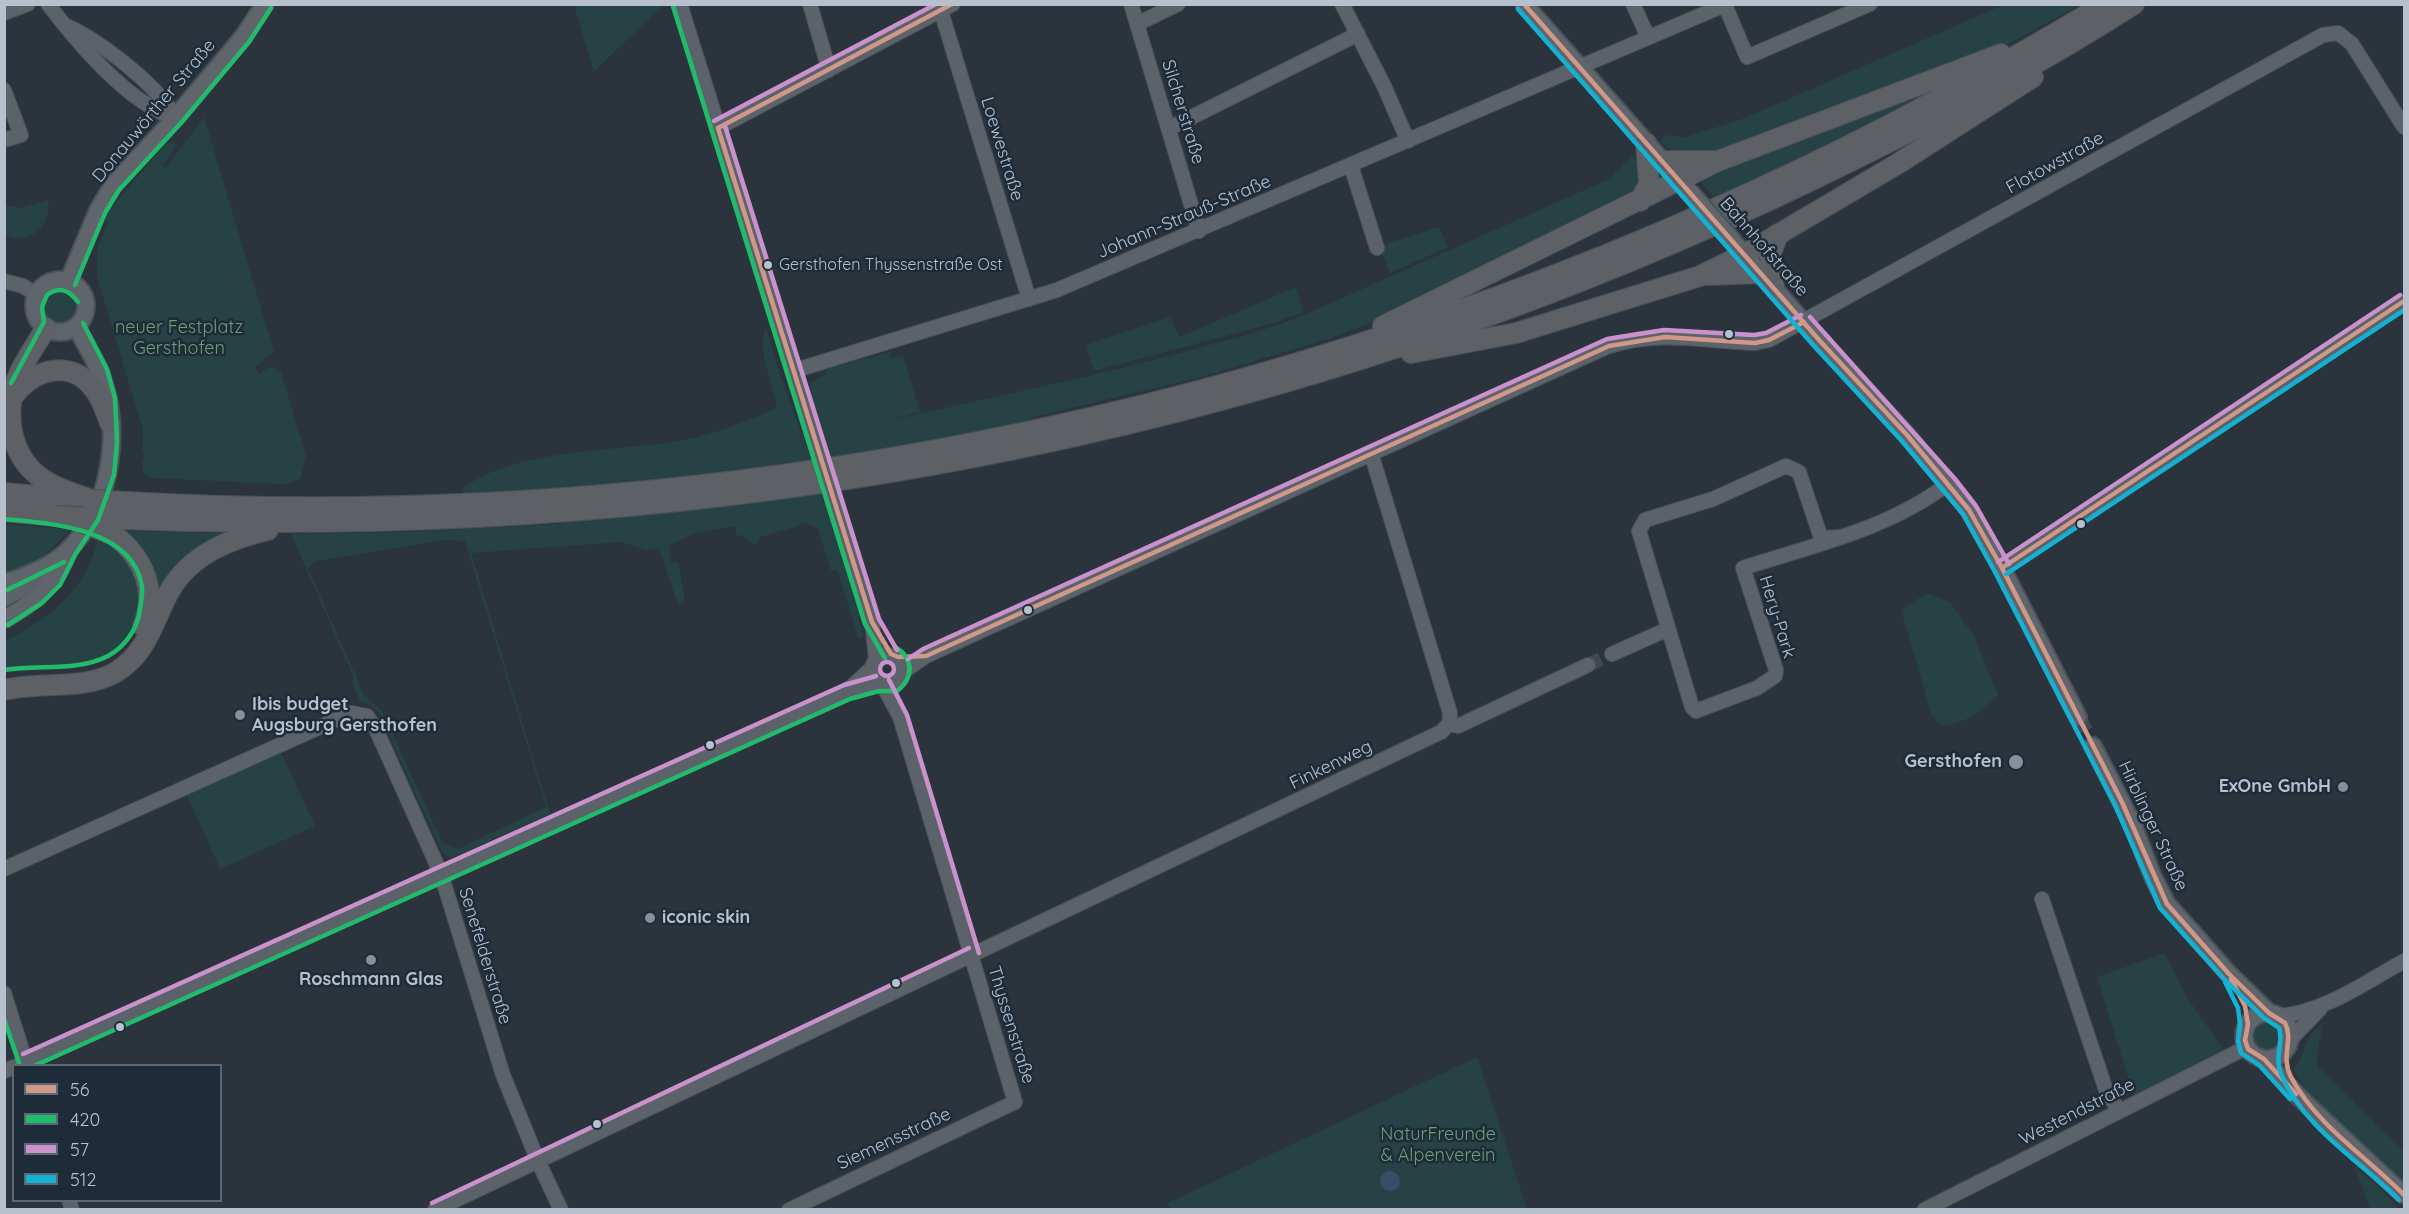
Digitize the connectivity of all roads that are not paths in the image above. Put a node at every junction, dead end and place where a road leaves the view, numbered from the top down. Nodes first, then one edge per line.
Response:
1 (28, 4) edge
2 (48, 4) edge
3 (266, 4) edge
4 (680, 4) edge
5 (810, 4) edge
6 (1131, 4) edge
7 (1178, 4) edge
8 (1342, 4) edge
9 (1524, 4) edge
10 (1633, 4) edge
11 (1870, 4) edge
12 (2105, 4) edge
13 (1726, 5) edge
14 (2130, 7) edge
15 (947, 8) edge
16 (4, 13) edge
17 (1137, 24) junction
18 (2056, 33) junction
19 (1358, 34) junction
20 (1648, 36) junction
21 (1578, 66) junction
22 (829, 70) junction
23 (4, 90) edge
24 (175, 118) junction
25 (2404, 124) edge
26 (718, 128) junction
27 (1170, 128) junction
28 (4, 140) edge
29 (1408, 141) junction
30 (1646, 143) junction
31 (1662, 161) junction
32 (1718, 161) junction
33 (1351, 166) junction
34 (1685, 187) junction
35 (1640, 201) junction
36 (1199, 231) junction
37 (1778, 234) junction
38 (1377, 248) dead end
39 (1739, 248) junction
40 (1700, 276) junction
41 (1768, 280) junction
42 (4, 281) edge
43 (68, 282) junction
44 (37, 295) junction
45 (1029, 299) junction
46 (2404, 301) edge
47 (1804, 322) junction
48 (42, 323) junction
49 (76, 327) junction
50 (1323, 356) junction
51 (1361, 360) junction
52 (792, 371) junction
53 (8, 388) edge
54 (110, 423) junction
55 (1371, 453) junction
56 (1949, 483) junction
57 (4, 493) edge
58 (63, 502) junction
59 (4, 511) edge
60 (120, 519) junction
61 (297, 523) junction
62 (1840, 537) junction
63 (68, 551) junction
64 (2002, 568) junction
65 (4, 584) edge
66 (4, 599) edge
67 (4, 619) edge
68 (872, 622) junction
69 (1668, 630) junction
70 (1612, 654) tunnel mouth
71 (894, 656) junction
72 (926, 656) junction
73 (874, 663) junction
74 (1588, 665) tunnel mouth
75 (900, 677) junction
76 (4, 678) edge
77 (880, 684) junction
78 (4, 690) edge
79 (847, 692) junction
80 (900, 717) junction
81 (2078, 717) tunnel mouth
82 (1449, 724) junction
83 (2093, 746) tunnel mouth
84 (4, 869) edge
85 (441, 874) junction
86 (2042, 899) dead end
87 (972, 955) junction
88 (2404, 961) edge
89 (2229, 974) junction
90 (4, 993) edge
91 (2326, 1004) junction
92 (2274, 1015) junction
93 (2248, 1024) junction
94 (2287, 1046) junction
95 (2247, 1047) junction
96 (2264, 1059) junction
97 (21, 1064) edge
98 (23, 1064) edge
99 (1015, 1102) joint
100 (2119, 1111) junction
101 (2319, 1116) junction
102 (538, 1161) junction
103 (2404, 1195) edge
104 (435, 1209) edge
105 (561, 1209) edge
106 (789, 1209) edge
107 (1924, 1209) edge

1 - 16 street
2 - 24 street
3 - 24 main road, Donauwörther Straße
4 - 26 street
5 - 22 street
6 - 17 street, Silcherstraße
7 - 17 street
8 - 19 street
9 - 21 main road, Bahnhofstraße
10 - 20 street
11 - 13 street
12 - 18 highway
13 - 20 street, Johann-Strauß-Straße
14 - 37 highway
14 - 51 highway
15 - 22 street
15 - 45 street, Loewestraße
17 - 27 street, Silcherstraße
18 - 32 highway
18 - 50 highway
19 - 27 street
19 - 29 street
20 - 21 street, Johann-Strauß-Straße
21 - 29 street, Johann-Strauß-Straße
21 - 30 main road, Bahnhofstraße
22 - 26 street
23 - 28 street
24 - 43 main road, Donauwörther Straße
25 - 47 street, Flotowstraße
26 - 52 street
27 - 36 street, Silcherstraße
29 - 33 street, Johann-Strauß-Straße
30 - 31 main road, Bahnhofstraße
30 - 35 highway
31 - 32 highway
31 - 34 main road, Bahnhofstraße
32 - 34 highway
33 - 36 street, Johann-Strauß-Straße
33 - 38 street
34 - 35 highway
34 - 39 main road, Bahnhofstraße, bridge
35 - 50 highway
36 - 45 street, Johann-Strauß-Straße
37 - 39 highway
37 - 41 highway
39 - 40 highway
39 - 41 main road, Bahnhofstraße
40 - 41 highway
40 - 51 highway
41 - 47 main road, Bahnhofstraße
42 - 44 street
43 - 44 main road
43 - 49 main road
44 - 48 main road
45 - 52 street, Johann-Strauß-Straße
46 - 64 street
47 - 55 street, Flotowstraße
47 - 56 main road, Bahnhofstraße
48 - 49 main road
48 - 53 highway
49 - 54 main road
50 - 60 highway
51 - 61 highway
52 - 68 street, bridge
53 - 54 highway
53 - 58 highway
54 - 63 main road
55 - 72 street, Flotowstraße
55 - 82 street
56 - 62 street, Hery-Park
56 - 64 main road, Bahnhofstraße
57 - 58 highway
58 - 59 highway
58 - 60 highway, bridge
58 - 60 highway, bridge
60 - 61 highway
60 - 76 highway
61 - 78 highway
62 - 69 street, Hery-Park
62 - 69 street, Hery-Park
63 - 65 main road
63 - 66 street
63 - 67 main road
64 - 81 main road, Bahnhofstraße
68 - 71 street
68 - 73 street
69 - 70 street
71 - 72 street
71 - 73 street
71 - 75 street, Thyssenstraße
72 - 75 street
73 - 77 street, Thyssenstraße
73 - 79 street
74 - 82 street
75 - 77 street
75 - 80 street, Thyssenstraße
77 - 79 street
77 - 80 street, Thyssenstraße
79 - 85 street
80 - 87 street, Thyssenstraße
82 - 87 street, Finkenweg
83 - 89 main road, Hirblinger Straße
84 - 85 street, Senefelderstraße
85 - 98 street
85 - 102 street, Senefelderstraße
86 - 100 street
87 - 99 street, Thyssenstraße
87 - 102 street, Finkenweg
88 - 91 street
89 - 92 main road, Hirblinger Straße
89 - 93 main road, Hirblinger Straße
90 - 97 street
91 - 92 street
91 - 94 street
92 - 93 main road
92 - 94 main road, Hirblinger Straße
93 - 95 main road, Hirblinger Straße
94 - 96 main road
94 - 101 main road, Hirblinger Straße
95 - 96 main road, Hirblinger Straße
95 - 100 street, Westendstraße
96 - 101 main road, Hirblinger Straße
99 - 106 street, Siemensstraße
100 - 107 street, Westendstraße
101 - 103 main road, Hirblinger Straße
102 - 104 street, Finkenweg
102 - 105 street, Senefelderstraße

